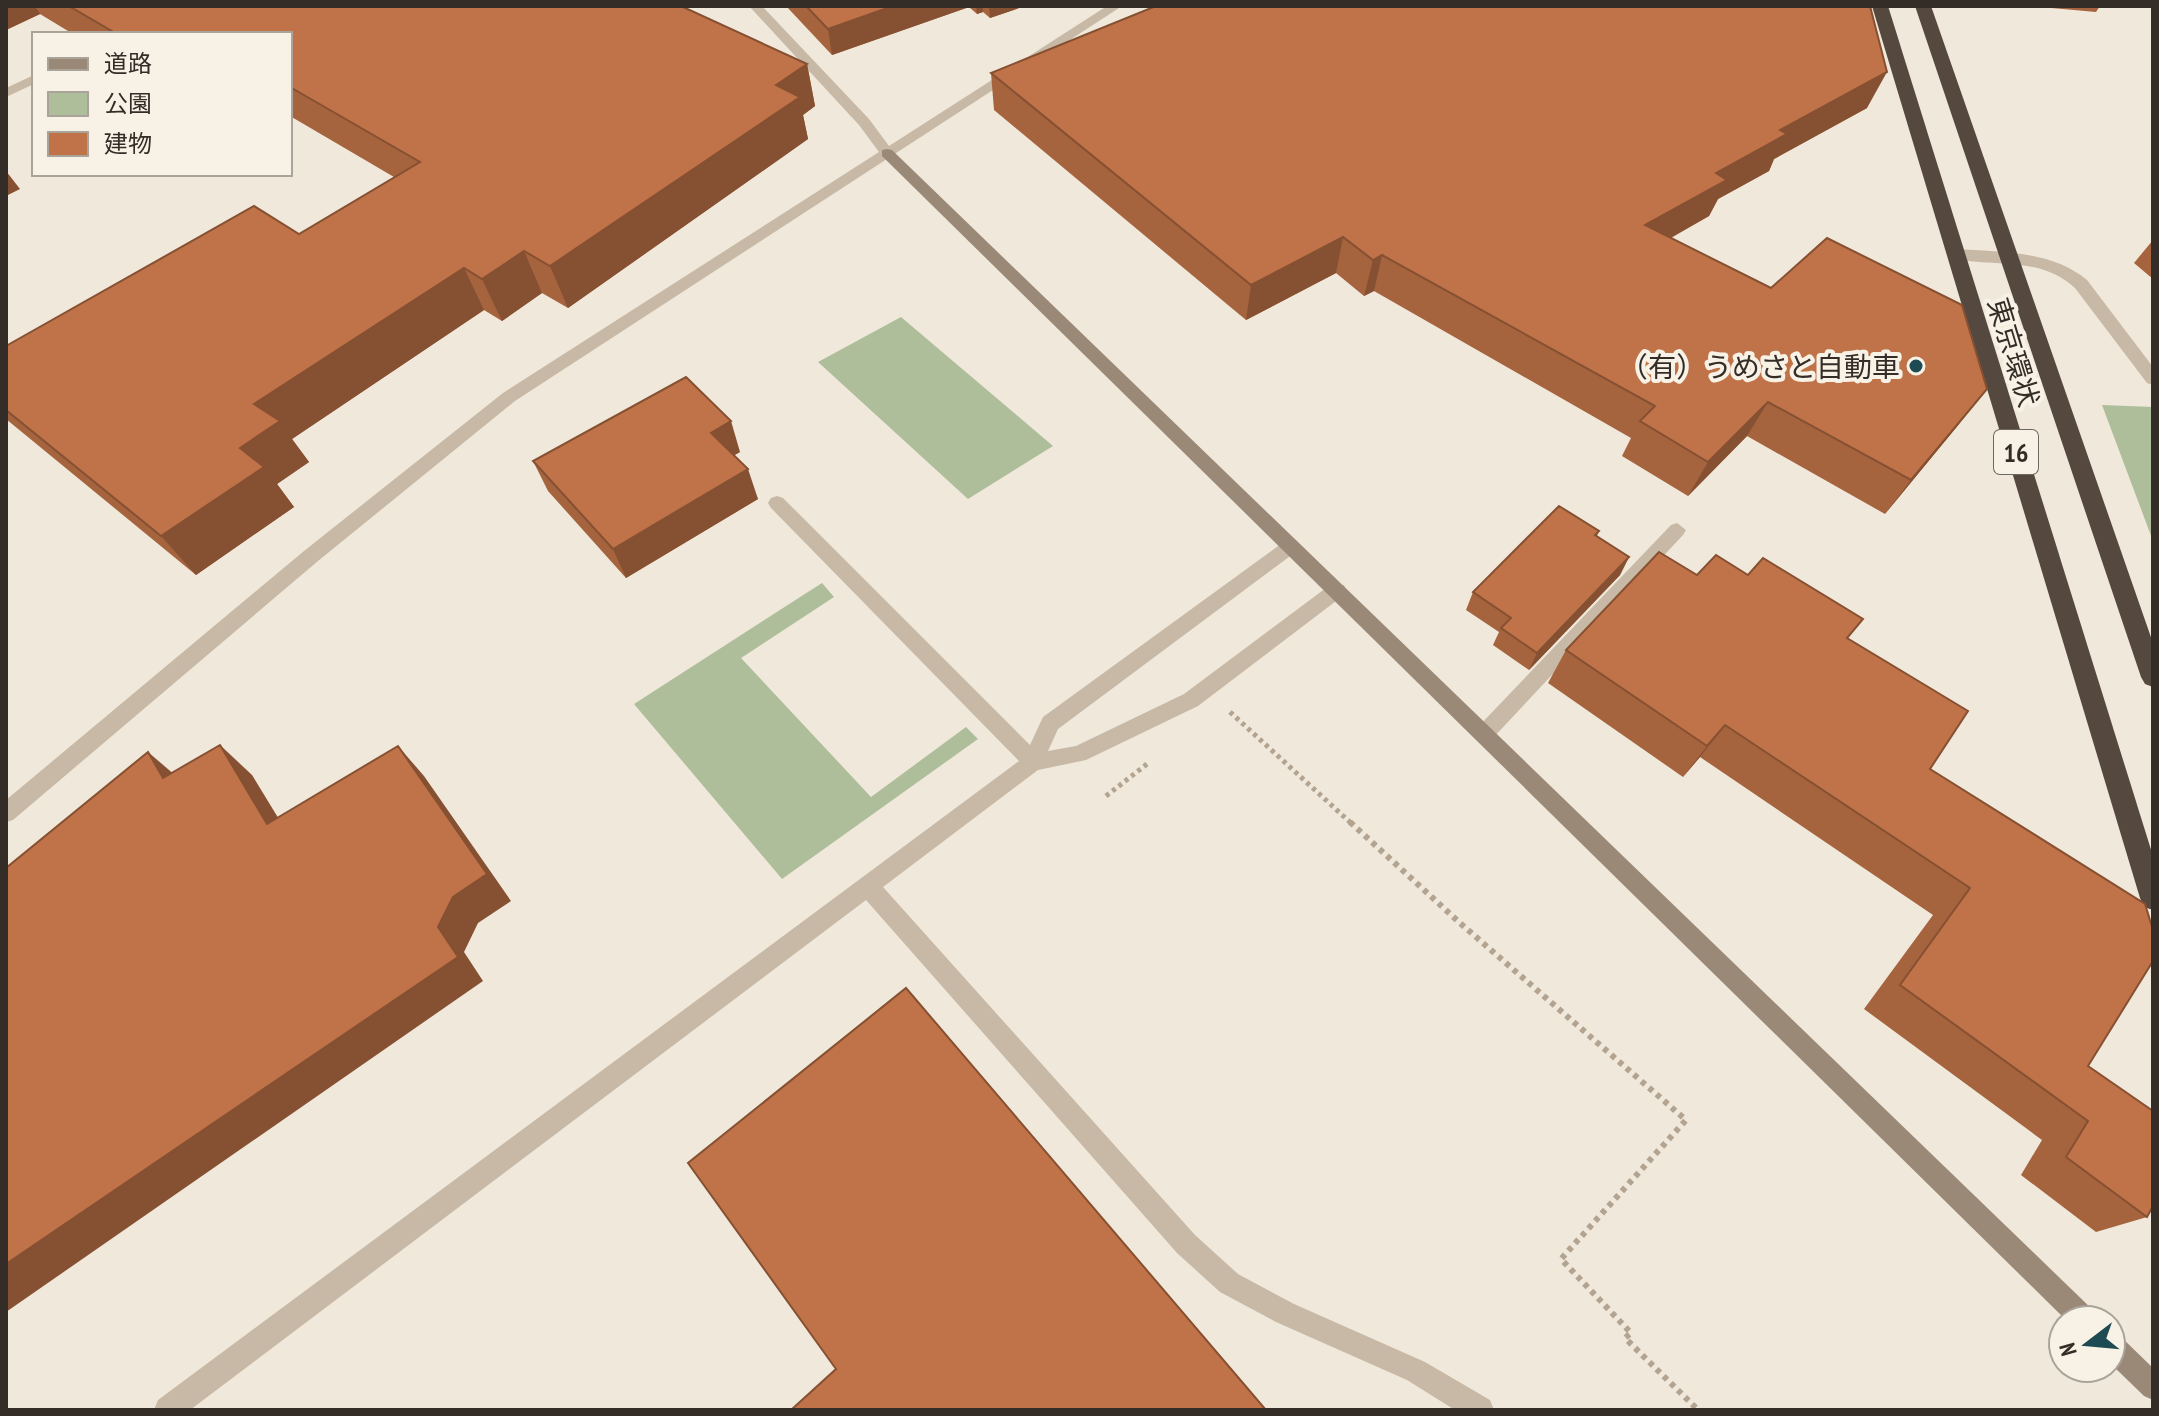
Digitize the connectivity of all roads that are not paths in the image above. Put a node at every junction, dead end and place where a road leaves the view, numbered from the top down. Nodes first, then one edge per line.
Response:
1 (755, 6) edge
2 (1116, 6) edge
3 (1880, 6) edge
4 (1923, 6) edge
5 (32, 80) edge
6 (6, 93) edge
7 (887, 153) junction
8 (1955, 254) junction
9 (2011, 259) junction
10 (2153, 379) edge
11 (777, 503) dead end
12 (1677, 530) dead end
13 (1291, 546) junction
14 (1337, 590) junction
15 (2153, 677) edge
16 (1485, 733) junction
17 (1033, 762) junction
18 (6, 813) edge
19 (868, 886) junction
20 (2153, 898) edge
21 (2069, 1304) edge
22 (2127, 1361) edge
23 (2153, 1387) edge
24 (168, 1410) edge
25 (1480, 1410) edge

1 - 7 street
2 - 7 street
3 - 8 highway, 東京環状 / 16
4 - 9 highway, 東京環状 / 16
5 - 6 street
7 - 13 street
7 - 18 street
8 - 9 street
8 - 20 highway, 東京環状 / 16
9 - 10 street
9 - 15 highway, 東京環状 / 16
11 - 17 street
12 - 16 street
13 - 14 street
13 - 17 street
14 - 16 street
14 - 17 street
16 - 21 street
17 - 19 street
19 - 24 street
19 - 25 street
22 - 23 street

